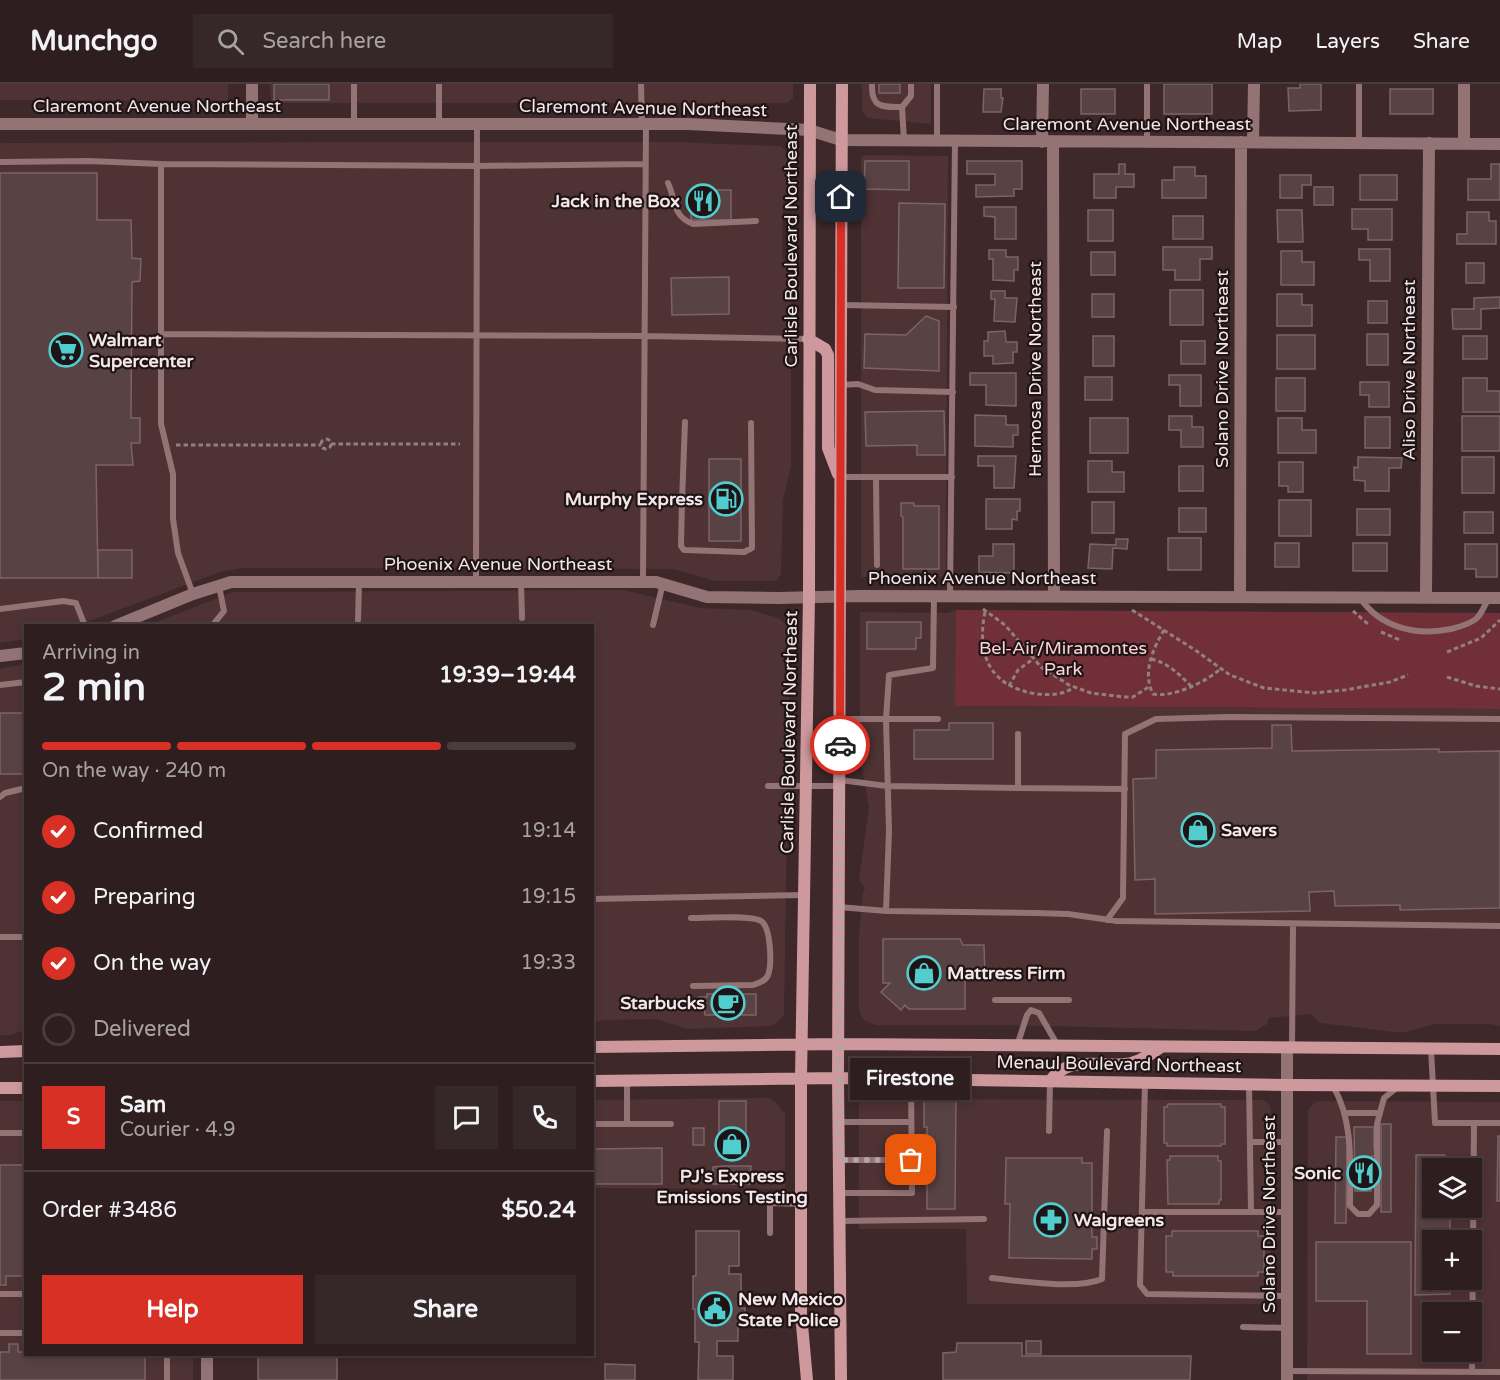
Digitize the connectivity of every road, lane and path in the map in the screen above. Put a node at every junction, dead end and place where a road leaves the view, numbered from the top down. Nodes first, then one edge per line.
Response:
1 (252, 84) edge
2 (354, 84) edge
3 (439, 84) edge
4 (641, 84) edge
5 (810, 84) edge
6 (842, 84) edge
7 (872, 84) edge
8 (911, 84) edge
9 (937, 84) edge
10 (1043, 84) edge
11 (1147, 84) edge
12 (1254, 84) edge
13 (1359, 84) edge
14 (1464, 84) edge
15 (902, 108) junction
16 (252, 123) junction
17 (354, 123) junction
18 (0, 124) edge
19 (439, 124) junction
20 (477, 124) junction
21 (644, 124) junction
22 (809, 130) junction
23 (841, 140) junction
24 (904, 140) junction
25 (937, 141) junction
26 (955, 141) junction
27 (1047, 142) junction
28 (1147, 142) junction
29 (1247, 142) junction
30 (1359, 143) junction
31 (1429, 143) junction
32 (1464, 143) junction
33 (1500, 144) edge
34 (0, 162) edge
35 (161, 164) junction
36 (645, 164) junction
37 (477, 166) junction
38 (668, 183) dead end
39 (756, 221) dead end
40 (841, 305) junction
41 (954, 307) junction
42 (161, 334) junction
43 (645, 336) junction
44 (477, 337) junction
45 (808, 339) junction
46 (841, 385) junction
47 (953, 392) junction
48 (685, 422) dead end
49 (751, 423) dead end
50 (332, 444) junction
51 (460, 444) dead end
52 (172, 445) dead end
53 (321, 445) junction
54 (840, 477) junction
55 (876, 477) junction
56 (952, 477) junction
57 (644, 501) junction
58 (682, 501) junction
59 (877, 565) dead end
60 (359, 582) junction
61 (476, 582) junction
62 (521, 582) junction
63 (643, 582) junction
64 (663, 582) junction
65 (219, 586) junction
66 (193, 594) junction
67 (809, 596) junction
68 (841, 596) junction
69 (934, 596) junction
70 (950, 596) junction
71 (1054, 596) junction
72 (1240, 597) junction
73 (1359, 597) junction
74 (1426, 597) junction
75 (1495, 598) edge
76 (0, 609) edge
77 (1129, 609) dead end
78 (522, 618) dead end
79 (358, 620) dead end
80 (1500, 620) edge
81 (84, 624) edge
82 (120, 624) edge
83 (214, 624) edge
84 (653, 625) dead end
85 (1164, 630) junction
86 (1447, 651) dead end
87 (24, 653) edge
88 (0, 656) edge
89 (1033, 659) junction
90 (1150, 659) junction
91 (1221, 668) junction
92 (1408, 675) dead end
93 (1447, 676) dead end
94 (24, 682) edge
95 (0, 685) edge
96 (1009, 686) junction
97 (1150, 686) junction
98 (1191, 686) junction
99 (1074, 687) junction
100 (1500, 689) edge
101 (840, 719) junction
102 (886, 719) junction
103 (938, 719) dead end
104 (1500, 719) edge
105 (1018, 734) dead end
106 (839, 783) junction
107 (806, 785) junction
108 (768, 786) dead end
109 (887, 786) junction
110 (1018, 788) junction
111 (24, 789) edge
112 (1125, 789) junction
113 (0, 797) edge
114 (804, 895) junction
115 (594, 899) edge
116 (839, 907) junction
117 (886, 911) junction
118 (691, 918) dead end
119 (1107, 920) junction
120 (1293, 924) junction
121 (1500, 926) edge
122 (0, 937) edge
123 (24, 937) edge
124 (693, 986) dead end
125 (995, 1000) dead end
126 (1034, 1000) junction
127 (1069, 1000) dead end
128 (1034, 1011) junction
129 (802, 1044) junction
130 (838, 1044) junction
131 (1017, 1046) junction
132 (1059, 1046) junction
133 (594, 1047) edge
134 (1161, 1047) junction
135 (1289, 1048) junction
136 (1431, 1049) junction
137 (1500, 1049) edge
138 (0, 1052) edge
139 (24, 1052) edge
140 (801, 1078) junction
141 (838, 1078) junction
142 (910, 1079) junction
143 (594, 1081) edge
144 (627, 1081) junction
145 (1050, 1081) junction
146 (1145, 1083) junction
147 (1249, 1084) junction
148 (1287, 1085) junction
149 (1332, 1085) junction
150 (1400, 1085) junction
151 (1433, 1086) junction
152 (1500, 1086) edge
153 (0, 1088) edge
154 (24, 1088) edge
155 (1344, 1113) junction
156 (1380, 1113) junction
157 (838, 1122) junction
158 (911, 1122) junction
159 (1474, 1123) junction
160 (1500, 1123) edge
161 (594, 1124) edge
162 (627, 1124) junction
163 (670, 1124) dead end
164 (1048, 1131) dead end
165 (1107, 1131) dead end
166 (0, 1133) edge
167 (24, 1133) edge
168 (1250, 1142) junction
169 (1287, 1142) junction
170 (839, 1160) junction
171 (911, 1160) junction
172 (839, 1193) junction
173 (801, 1204) junction
174 (1142, 1212) junction
175 (1251, 1212) junction
176 (1287, 1212) junction
177 (984, 1219) dead end
178 (840, 1221) junction
179 (770, 1233) dead end
180 (992, 1278) dead end
181 (0, 1294) edge
182 (24, 1294) edge
183 (1287, 1296) junction
184 (1243, 1327) dead end
185 (1287, 1328) junction
186 (0, 1333) edge
187 (24, 1333) edge
188 (167, 1356) edge
189 (207, 1356) edge
190 (1472, 1371) junction
191 (1500, 1372) edge
192 (1287, 1375) edge
193 (166, 1380) edge
194 (207, 1380) edge
195 (807, 1380) edge
196 (841, 1380) edge

1 - 16 street
2 - 17 lane
3 - 19 lane
4 - 21 lane
5 - 22 main road, Carlisle Boulevard Northeast
6 - 23 main road
7 - 15 lane
8 - 15 lane
9 - 25 lane
10 - 27 street, Hermosa Drive Northeast
11 - 28 lane
12 - 29 street, Solano Drive Northeast
13 - 30 lane
14 - 32 street
15 - 24 lane
16 - 17 street, Claremont Avenue Northeast
16 - 18 street, Claremont Avenue Northeast
17 - 19 street, Claremont Avenue Northeast
19 - 20 street, Claremont Avenue Northeast
20 - 21 street, Claremont Avenue Northeast
20 - 37 lane
21 - 22 street, Claremont Avenue Northeast
21 - 36 lane
22 - 23 street, Claremont Avenue Northeast
22 - 45 main road, Carlisle Boulevard Northeast
23 - 24 street, Claremont Avenue Northeast
23 - 40 main road
24 - 25 street, Claremont Avenue Northeast
25 - 26 street, Claremont Avenue Northeast
26 - 27 street, Claremont Avenue Northeast
26 - 41 lane
27 - 28 street, Claremont Avenue Northeast
27 - 71 street, Hermosa Drive Northeast
28 - 29 street, Claremont Avenue Northeast
29 - 30 street, Claremont Avenue Northeast
29 - 72 street, Solano Drive Northeast
30 - 31 street, Claremont Avenue Northeast
31 - 32 street, Claremont Avenue Northeast
31 - 74 street, Aliso Drive Northeast
32 - 33 street, Claremont Avenue Northeast
34 - 35 lane
35 - 37 lane
35 - 42 lane
36 - 37 lane
36 - 43 lane
37 - 44 lane
38 - 39 lane
40 - 41 lane
40 - 46 main road
41 - 47 lane
42 - 44 lane
42 - 66 lane
43 - 44 lane
43 - 45 lane
43 - 57 lane
44 - 61 lane
45 - 54 main road
45 - 67 main road, Carlisle Boulevard Northeast
46 - 47 lane
46 - 54 main road
47 - 56 lane
48 - 58 lane
49 - 58 lane
50 - 51 path
50 - 53 path
50 - 53 path
52 - 53 path
54 - 55 lane
54 - 68 main road
55 - 56 lane
55 - 59 lane
56 - 70 lane
57 - 58 lane
57 - 63 lane
60 - 61 street, Phoenix Avenue Northeast
60 - 65 street, Phoenix Avenue Northeast
60 - 79 lane
61 - 62 street, Phoenix Avenue Northeast
62 - 63 street, Phoenix Avenue Northeast
62 - 78 lane
63 - 64 street, Phoenix Avenue Northeast
64 - 67 street, Phoenix Avenue Northeast
64 - 84 lane
65 - 66 street, Phoenix Avenue Northeast
65 - 83 lane
66 - 82 street, Phoenix Avenue Northeast
67 - 68 street, Phoenix Avenue Northeast
67 - 107 main road, Carlisle Boulevard Northeast
68 - 69 street, Phoenix Avenue Northeast
68 - 101 main road
69 - 70 street, Phoenix Avenue Northeast
69 - 102 lane
70 - 71 street, Phoenix Avenue Northeast
71 - 72 street, Phoenix Avenue Northeast
72 - 73 street, Phoenix Avenue Northeast
73 - 74 street, Phoenix Avenue Northeast
73 - 75 lane
74 - 75 street, Phoenix Avenue Northeast
76 - 81 lane
77 - 85 path
80 - 86 path
85 - 90 path
85 - 91 path
87 - 88 street
89 - 96 path
89 - 96 path
89 - 99 path
90 - 97 path
90 - 98 path
91 - 92 path
91 - 98 path
93 - 100 path
94 - 95 lane
96 - 99 path
97 - 98 path
97 - 99 path
101 - 102 lane
101 - 106 main road
102 - 103 lane
102 - 109 lane
104 - 112 lane
105 - 110 lane
106 - 107 lane
106 - 109 lane
106 - 116 main road
107 - 108 lane
107 - 114 main road, Carlisle Boulevard Northeast
109 - 110 lane
109 - 117 lane
110 - 112 lane
111 - 113 lane
112 - 119 lane
114 - 115 lane
114 - 129 main road, Carlisle Boulevard Northeast
116 - 117 lane
116 - 130 main road
117 - 119 lane
118 - 124 lane
119 - 120 lane
120 - 121 lane
120 - 135 lane
122 - 123 lane
125 - 126 lane
126 - 127 lane
126 - 128 lane
128 - 131 lane
128 - 132 lane
129 - 130 main road, Menaul Boulevard Northeast
129 - 133 main road, Menaul Boulevard Northeast
129 - 140 main road, Carlisle Boulevard Northeast
130 - 131 main road, Menaul Boulevard Northeast
130 - 141 main road
131 - 132 main road, Menaul Boulevard Northeast
132 - 134 main road, Menaul Boulevard Northeast
134 - 135 main road, Menaul Boulevard Northeast
134 - 145 main road
135 - 136 main road, Menaul Boulevard Northeast
135 - 148 street, Solano Drive Northeast
136 - 137 main road, Menaul Boulevard Northeast
136 - 151 lane
138 - 139 main road
140 - 141 main road, Menaul Boulevard Northeast
140 - 144 main road, Menaul Boulevard Northeast
140 - 173 main road, Carlisle Boulevard Northeast
141 - 142 main road, Menaul Boulevard Northeast
141 - 157 main road
142 - 145 main road, Menaul Boulevard Northeast
142 - 158 lane
143 - 144 main road, Menaul Boulevard Northeast
144 - 162 lane
145 - 146 main road, Menaul Boulevard Northeast
145 - 164 lane
146 - 147 main road, Menaul Boulevard Northeast
146 - 174 lane
147 - 148 main road, Menaul Boulevard Northeast
147 - 168 lane
148 - 149 main road, Menaul Boulevard Northeast
148 - 169 street, Solano Drive Northeast
149 - 150 main road, Menaul Boulevard Northeast
149 - 155 lane
150 - 151 main road, Menaul Boulevard Northeast
150 - 156 lane
151 - 152 main road, Menaul Boulevard Northeast
151 - 159 lane
153 - 154 main road
155 - 156 lane
155 - 156 lane
157 - 158 lane
157 - 170 main road
158 - 171 lane
159 - 160 lane
159 - 190 lane
161 - 162 lane
162 - 163 lane
165 - 180 lane
166 - 167 lane
168 - 169 lane
168 - 175 lane
169 - 176 street, Solano Drive Northeast
170 - 171 lane
170 - 172 main road
171 - 172 lane
172 - 178 main road
173 - 179 lane
173 - 195 main road, Carlisle Boulevard Northeast
174 - 175 lane
174 - 183 lane
175 - 176 lane
176 - 183 street, Solano Drive Northeast
177 - 178 lane
178 - 196 main road
181 - 182 lane
183 - 185 street, Solano Drive Northeast
184 - 185 lane
185 - 192 street, Solano Drive Northeast
186 - 187 lane
188 - 193 lane
189 - 194 street
190 - 191 lane
190 - 192 lane

